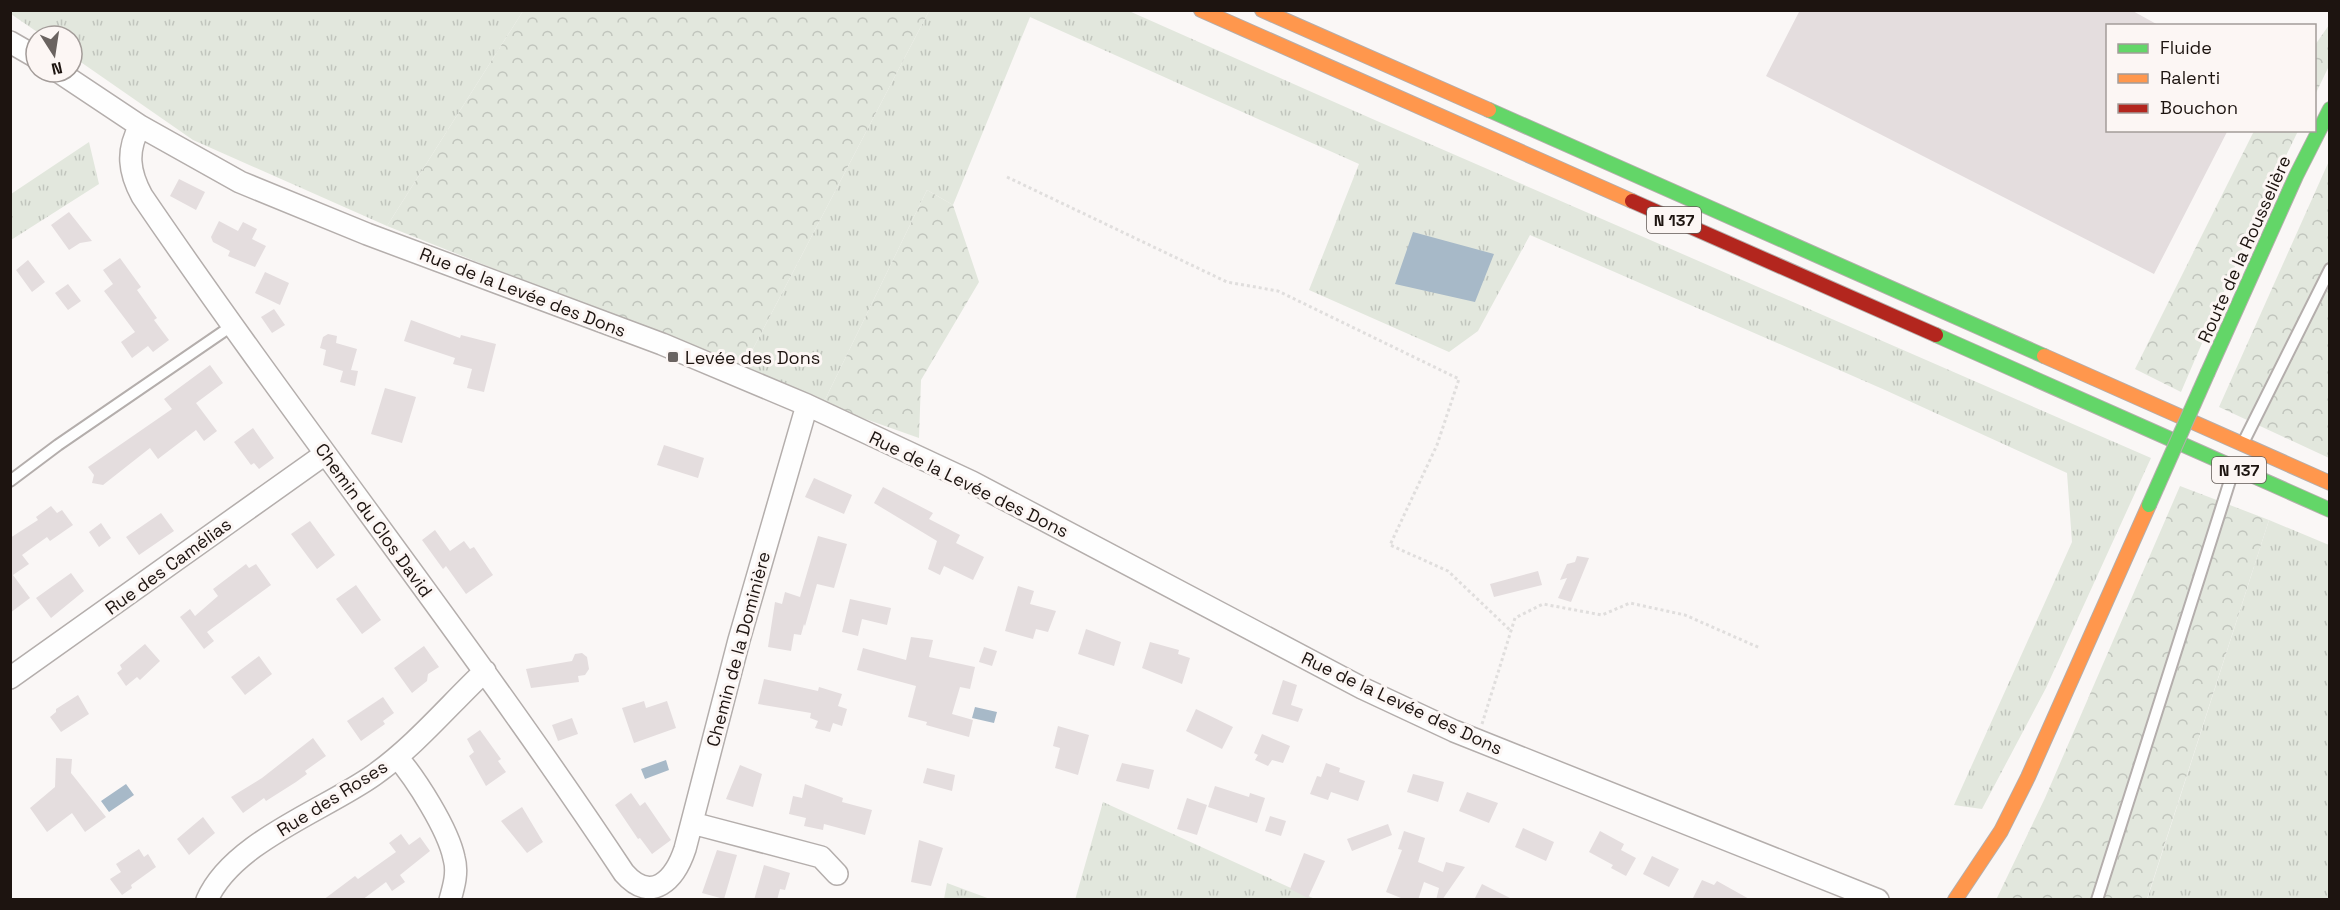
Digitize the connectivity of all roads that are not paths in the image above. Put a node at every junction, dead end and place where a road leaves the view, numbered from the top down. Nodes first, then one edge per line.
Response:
1 (1202, 10) edge
2 (1262, 10) edge
3 (10, 42) edge
4 (24, 50) edge
5 (77, 84) edge
6 (2330, 109) edge
7 (140, 126) junction
8 (2330, 270) edge
9 (233, 325) junction
10 (807, 405) junction
11 (2242, 444) junction
12 (325, 454) junction
13 (2234, 468) junction
14 (10, 482) edge
15 (2330, 483) edge
16 (2330, 510) edge
17 (485, 670) junction
18 (10, 678) edge
19 (397, 757) junction
20 (692, 823) junction
21 (837, 874) dead end
22 (654, 892) edge
23 (207, 900) edge
24 (450, 900) edge
25 (1878, 900) edge
26 (1956, 900) edge
27 (2097, 900) edge

1 - 13 main road, N 137
2 - 11 main road, N 137
3 - 4 street
5 - 7 street, Rue de la Levée des Dons
6 - 26 main road, Route de la Rousselière, bridge
7 - 9 street, Chemin du Clos David
7 - 10 street, Rue de la Levée des Dons
8 - 11 lane
9 - 12 street, Chemin du Clos David
9 - 14 lane
10 - 20 street, Chemin de la Dominière
10 - 25 street, Rue de la Levée des Dons
11 - 15 main road, N 137
12 - 17 street, Chemin du Clos David
12 - 18 street, Rue des Camélias
13 - 16 main road, N 137
13 - 27 lane
17 - 19 street, Rue des Roses
17 - 22 street, Chemin du Clos David
19 - 23 street, Rue des Roses
19 - 24 street
20 - 21 street
20 - 22 street, Chemin de la Dominière

